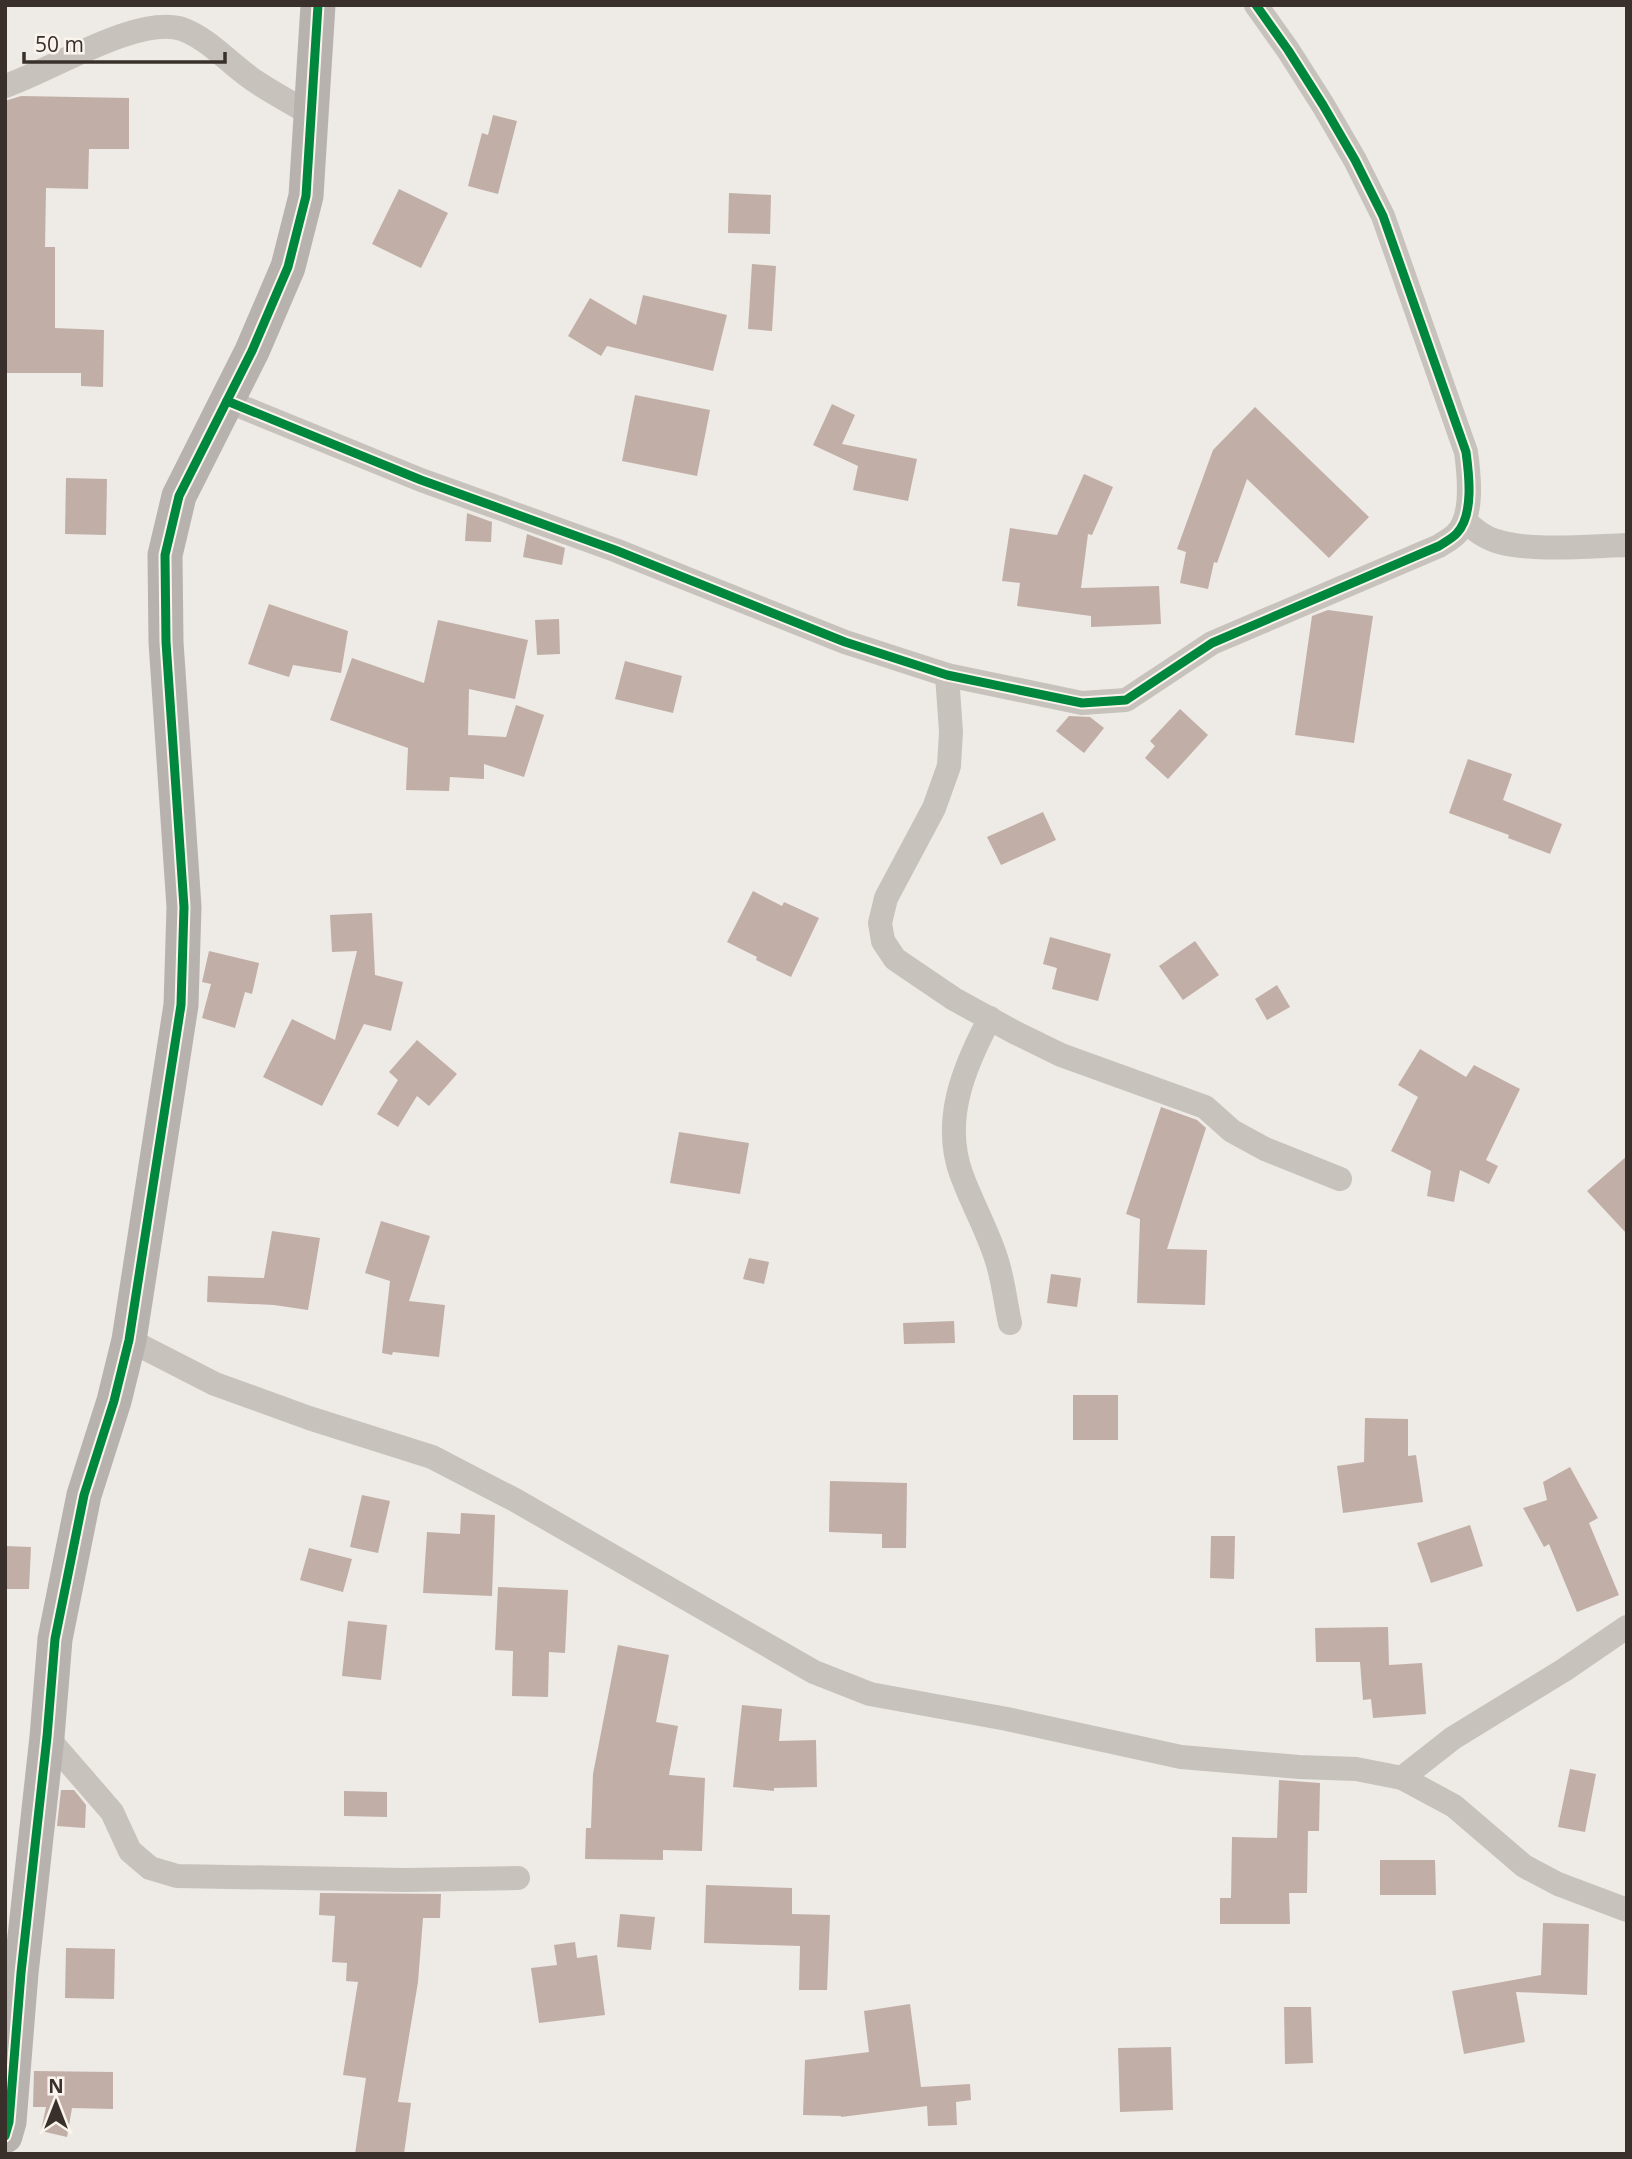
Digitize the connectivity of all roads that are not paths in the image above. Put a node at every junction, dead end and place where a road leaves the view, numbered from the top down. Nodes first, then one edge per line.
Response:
1 (317, 5) edge
2 (1256, 5) edge
3 (5, 86) edge
4 (312, 115) junction
5 (227, 401) junction
6 (1465, 521) junction
7 (1627, 545) edge
8 (947, 675) junction
9 (989, 1018) junction
10 (1340, 1179) dead end
11 (1010, 1323) dead end
12 (129, 1339) junction
13 (1627, 1627) edge
14 (47, 1737) junction
15 (1402, 1778) junction
16 (518, 1878) dead end
17 (1627, 1910) edge
18 (7, 2127) edge

1 - 4 street
2 - 6 street
3 - 4 street
4 - 5 street
5 - 8 street
5 - 12 street
6 - 7 street
6 - 8 street
8 - 9 street
9 - 10 street
9 - 11 street
12 - 14 street
12 - 15 street
13 - 15 street
14 - 16 street
14 - 18 street
15 - 17 street

